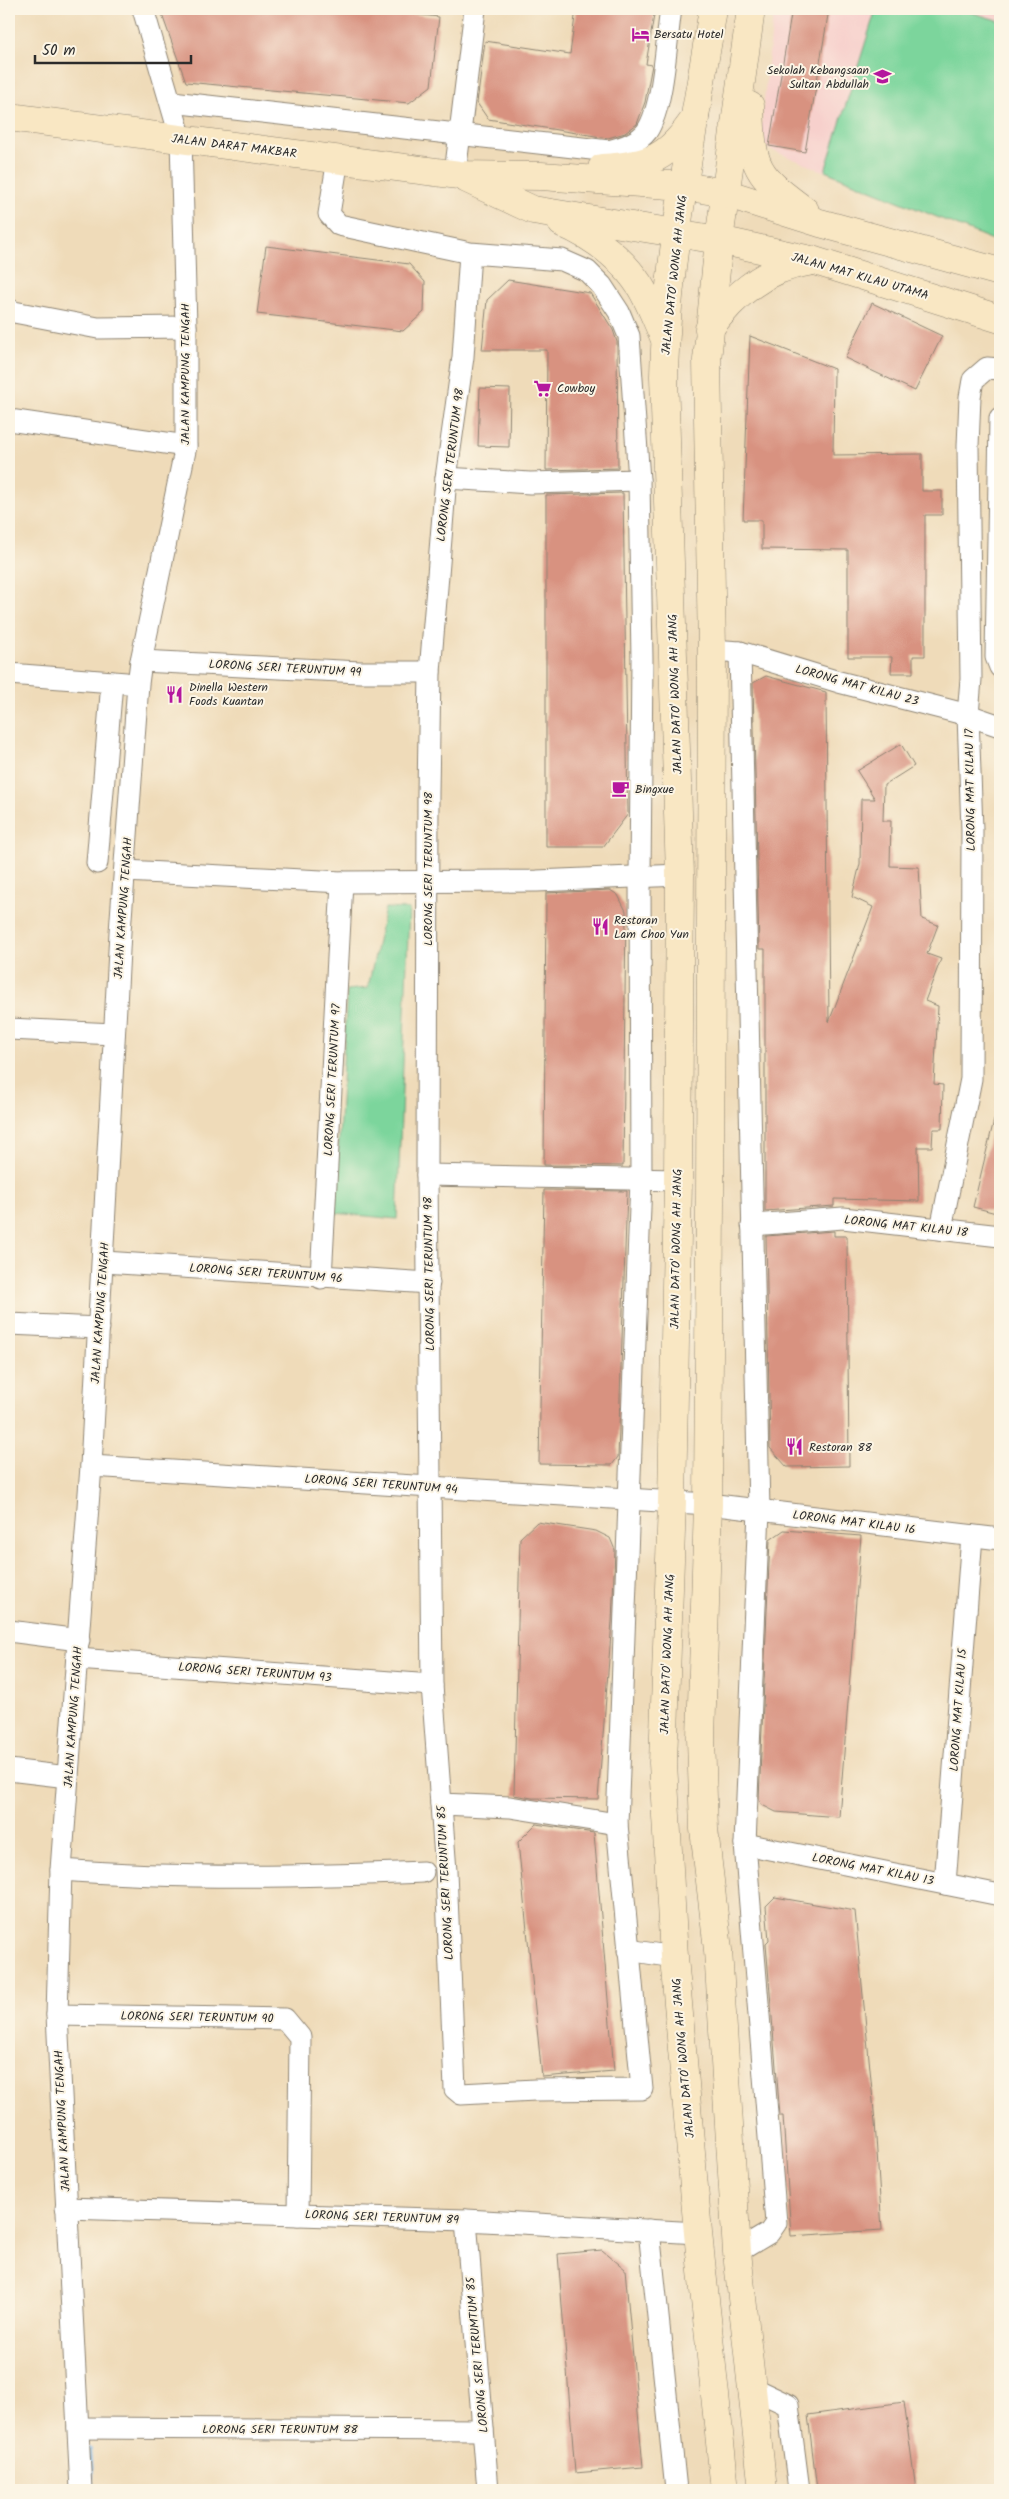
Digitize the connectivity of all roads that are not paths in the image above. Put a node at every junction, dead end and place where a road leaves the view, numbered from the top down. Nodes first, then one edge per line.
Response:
1 (143, 9) edge
2 (475, 9) edge
3 (671, 9) edge
4 (713, 9) edge
5 (749, 22) edge
6 (172, 102) junction
7 (697, 114) junction
8 (9, 117) edge
9 (460, 133) junction
10 (181, 139) junction
11 (338, 160) junction
12 (457, 175) junction
13 (541, 176) junction
14 (684, 186) junction
15 (725, 193) junction
16 (533, 210) junction
17 (820, 223) junction
18 (677, 232) junction
19 (719, 240) junction
20 (470, 253) junction
21 (814, 261) junction
22 (974, 264) junction
23 (1000, 272) edge
24 (960, 305) junction
25 (9, 309) edge
26 (1000, 319) edge
27 (186, 327) junction
28 (709, 330) junction
29 (665, 339) junction
30 (1000, 369) edge
31 (1000, 418) edge
32 (9, 420) edge
33 (186, 446) junction
34 (446, 478) junction
35 (639, 480) junction
36 (998, 572) edge
37 (712, 650) junction
38 (740, 652) junction
39 (674, 658) junction
40 (642, 659) junction
41 (141, 661) junction
42 (1000, 666) edge
43 (430, 672) junction
44 (9, 674) edge
45 (112, 682) junction
46 (138, 684) junction
47 (968, 715) junction
48 (1000, 726) edge
49 (97, 863) dead end
50 (125, 871) junction
51 (680, 875) junction
52 (640, 877) junction
53 (428, 881) junction
54 (342, 882) junction
55 (9, 1029) edge
56 (114, 1034) junction
57 (427, 1175) junction
58 (641, 1180) junction
59 (678, 1180) junction
60 (752, 1225) junction
61 (941, 1229) junction
62 (1000, 1236) edge
63 (104, 1262) junction
64 (321, 1278) junction
65 (429, 1283) junction
66 (9, 1324) edge
67 (99, 1328) junction
68 (91, 1466) junction
69 (430, 1487) junction
70 (631, 1499) junction
71 (672, 1502) junction
72 (708, 1504) junction
73 (758, 1510) junction
74 (972, 1536) junction
75 (1000, 1539) edge
76 (9, 1631) edge
77 (78, 1650) junction
78 (432, 1685) junction
79 (9, 1770) edge
80 (68, 1776) junction
81 (441, 1804) junction
82 (617, 1824) junction
83 (745, 1844) junction
84 (61, 1870) junction
85 (423, 1872) dead end
86 (945, 1884) junction
87 (1000, 1895) edge
88 (628, 1950) junction
89 (674, 1957) junction
90 (57, 2016) junction
91 (66, 2208) junction
92 (298, 2215) junction
93 (466, 2220) junction
94 (649, 2230) junction
95 (698, 2233) junction
96 (736, 2252) junction
97 (750, 2387) junction
98 (78, 2428) junction
99 (483, 2430) junction
100 (81, 2490) edge
101 (488, 2490) edge
102 (676, 2490) edge
103 (725, 2490) edge
104 (763, 2490) edge
105 (799, 2490) edge

1 - 6 street, JALAN KAMPUNG TENGAH
2 - 9 street
3 - 9 street
4 - 7 main road, JALAN DATO' WONG AH JANG
5 - 15 main road
5 - 17 main road
6 - 9 street
6 - 10 street, JALAN KAMPUNG TENGAH
7 - 13 main road
7 - 14 main road, JALAN DATO' WONG AH JANG
8 - 10 main road, JALAN DARAT MAKBAR
9 - 12 street
10 - 11 main road, JALAN DARAT MAKBAR
10 - 27 street, JALAN KAMPUNG TENGAH
11 - 12 main road, JALAN DARAT MAKBAR
11 - 20 street
12 - 13 main road, JALAN DARAT MAKBAR
12 - 16 main road, JALAN DARAT MAKBAR
13 - 14 main road, JALAN DARAT MAKBAR
14 - 15 main road, JALAN DARAT MAKBAR
14 - 18 main road, JALAN DATO' WONG AH JANG
15 - 17 main road
15 - 19 main road
16 - 18 main road, JALAN DARAT MAKBAR
16 - 29 main road
17 - 22 main road
18 - 19 main road, JALAN MAT KILAU UTAMA
18 - 29 main road, JALAN DATO' WONG AH JANG
19 - 21 main road, JALAN MAT KILAU UTAMA
19 - 28 main road
20 - 34 street, LORONG SERI TERUNTUM 98
20 - 35 street
21 - 24 main road, JALAN MAT KILAU UTAMA
21 - 28 main road
22 - 23 main road
22 - 24 main road
24 - 26 main road, JALAN MAT KILAU UTAMA
25 - 27 street
27 - 33 street, JALAN KAMPUNG TENGAH
28 - 37 main road
29 - 39 main road, JALAN DATO' WONG AH JANG
30 - 47 street, LORONG MAT KILAU 17
31 - 36 street
32 - 33 street
33 - 41 street, JALAN KAMPUNG TENGAH
34 - 35 street
34 - 43 street, LORONG SERI TERUNTUM 98
35 - 40 street
36 - 42 street
37 - 38 street, LORONG MAT KILAU 23
37 - 72 main road
38 - 47 street, LORONG MAT KILAU 23
38 - 60 street
39 - 40 street
39 - 51 main road, JALAN DATO' WONG AH JANG
40 - 52 street
41 - 43 street, LORONG SERI TERUNTUM 99
41 - 46 street, JALAN KAMPUNG TENGAH
43 - 53 street, LORONG SERI TERUNTUM 98
44 - 45 street
45 - 46 street
45 - 49 street
46 - 50 street, JALAN KAMPUNG TENGAH
47 - 48 street, LORONG MAT KILAU 23
47 - 61 street, LORONG MAT KILAU 17
50 - 54 street
50 - 56 street, JALAN KAMPUNG TENGAH
51 - 52 street
51 - 59 main road, JALAN DATO' WONG AH JANG
52 - 53 street
52 - 58 street
53 - 54 street
53 - 57 street, LORONG SERI TERUNTUM 98
54 - 64 street, LORONG SERI TERUNTUM 97
55 - 56 street
56 - 63 street, JALAN KAMPUNG TENGAH
57 - 58 street
57 - 65 street, LORONG SERI TERUNTUM 98
58 - 59 street
58 - 70 street
59 - 71 main road, JALAN DATO' WONG AH JANG
60 - 61 street, LORONG MAT KILAU 18
60 - 73 street
61 - 62 street, LORONG MAT KILAU 18
63 - 64 street, LORONG SERI TERUNTUM 96
63 - 67 street, JALAN KAMPUNG TENGAH
64 - 65 street, LORONG SERI TERUNTUM 96
65 - 69 street, LORONG SERI TERUNTUM 98
66 - 67 street
67 - 68 street, JALAN KAMPUNG TENGAH
68 - 69 street, LORONG SERI TERUNTUM 94
68 - 77 street, JALAN KAMPUNG TENGAH
69 - 70 street, LORONG SERI TERUNTUM 94
69 - 78 street, LORONG SERI TERUNTUM 85
70 - 71 street, LORONG SERI TERUNTUM 94
70 - 82 street
71 - 72 street, LORONG SERI TERUNTUM 94
71 - 89 main road, JALAN DATO' WONG AH JANG
72 - 73 street, LORONG MAT KILAU 16
72 - 96 main road
73 - 74 street, LORONG MAT KILAU 16
73 - 83 street
74 - 75 street, LORONG MAT KILAU 16
74 - 86 street, LORONG MAT KILAU 15
76 - 77 street, LORONG SERI TERUNTUM 93
77 - 78 street, LORONG SERI TERUNTUM 93
77 - 80 street, JALAN KAMPUNG TENGAH
78 - 81 street, LORONG SERI TERUNTUM 85
79 - 80 street
80 - 84 street, JALAN KAMPUNG TENGAH
81 - 82 street
81 - 88 street, LORONG SERI TERUNTUM 85
82 - 88 street
83 - 86 street, LORONG MAT KILAU 13
83 - 96 street
84 - 85 street
84 - 90 street, JALAN KAMPUNG TENGAH
86 - 87 street, LORONG MAT KILAU 13
88 - 89 street
89 - 95 main road, JALAN DATO' WONG AH JANG
90 - 91 street, JALAN KAMPUNG TENGAH
90 - 92 street, LORONG SERI TERUNTUM 90
91 - 92 street, LORONG SERI TERUNTUM 89
91 - 98 street, JALAN KAMPUNG TENGAH
92 - 93 street, LORONG SERI TERUNTUM 89
93 - 94 street, LORONG SERI TERUNTUM 89
93 - 99 street, LORONG SERI TERUMTUM 85
94 - 95 street, LORONG SERI TERUNTUM 89
94 - 102 street
95 - 103 main road, JALAN DATO' WONG AH JANG
96 - 97 main road
97 - 104 main road
97 - 105 street
98 - 99 street, LORONG SERI TERUNTUM 88
98 - 100 street, JALAN KAMPUNG TENGAH
99 - 101 street, LORONG SERI TERUMTUM 85

